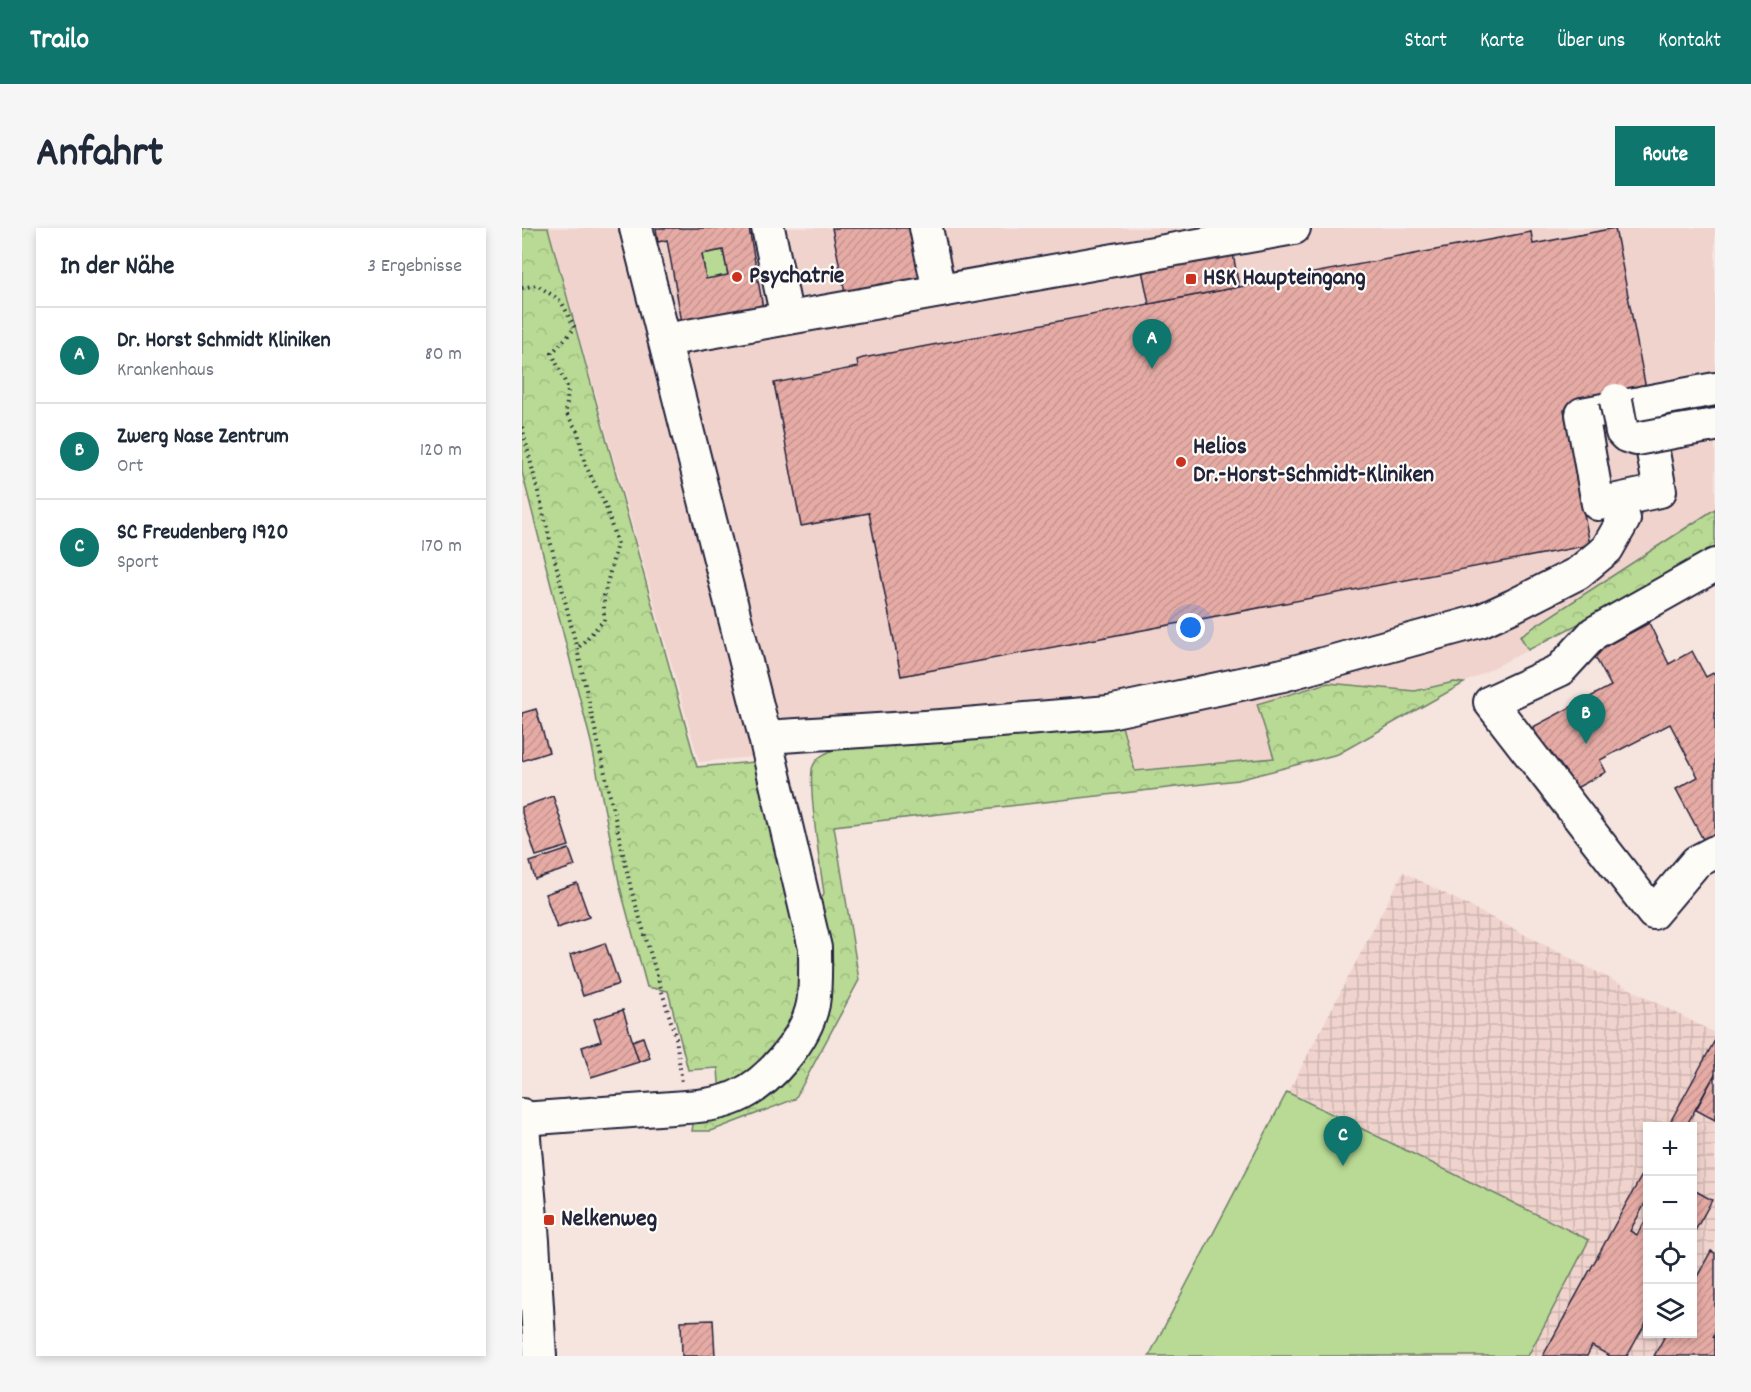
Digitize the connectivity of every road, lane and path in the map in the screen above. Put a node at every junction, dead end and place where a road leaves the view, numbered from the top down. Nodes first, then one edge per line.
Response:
1 (636, 228) edge
2 (768, 228) edge
3 (926, 228) edge
4 (1294, 228) edge
5 (1225, 235) edge
6 (522, 288) edge
7 (939, 291) junction
8 (787, 318) junction
9 (665, 340) junction
10 (1715, 389) edge
11 (1715, 425) edge
12 (522, 427) edge
13 (1624, 519) dead end
14 (1710, 577) edge
15 (578, 649) junction
16 (765, 737) junction
17 (1715, 852) edge
18 (686, 1107) junction
19 (522, 1118) edge
20 (540, 1356) edge

1 - 9 street
2 - 8 street
3 - 7 street
4 - 5 street
5 - 7 street
6 - 15 path
7 - 8 street
8 - 9 street
9 - 16 street
10 - 11 street, bridge
12 - 15 path
13 - 16 street
14 - 17 street
15 - 18 path
16 - 18 street
18 - 19 street
19 - 20 street

